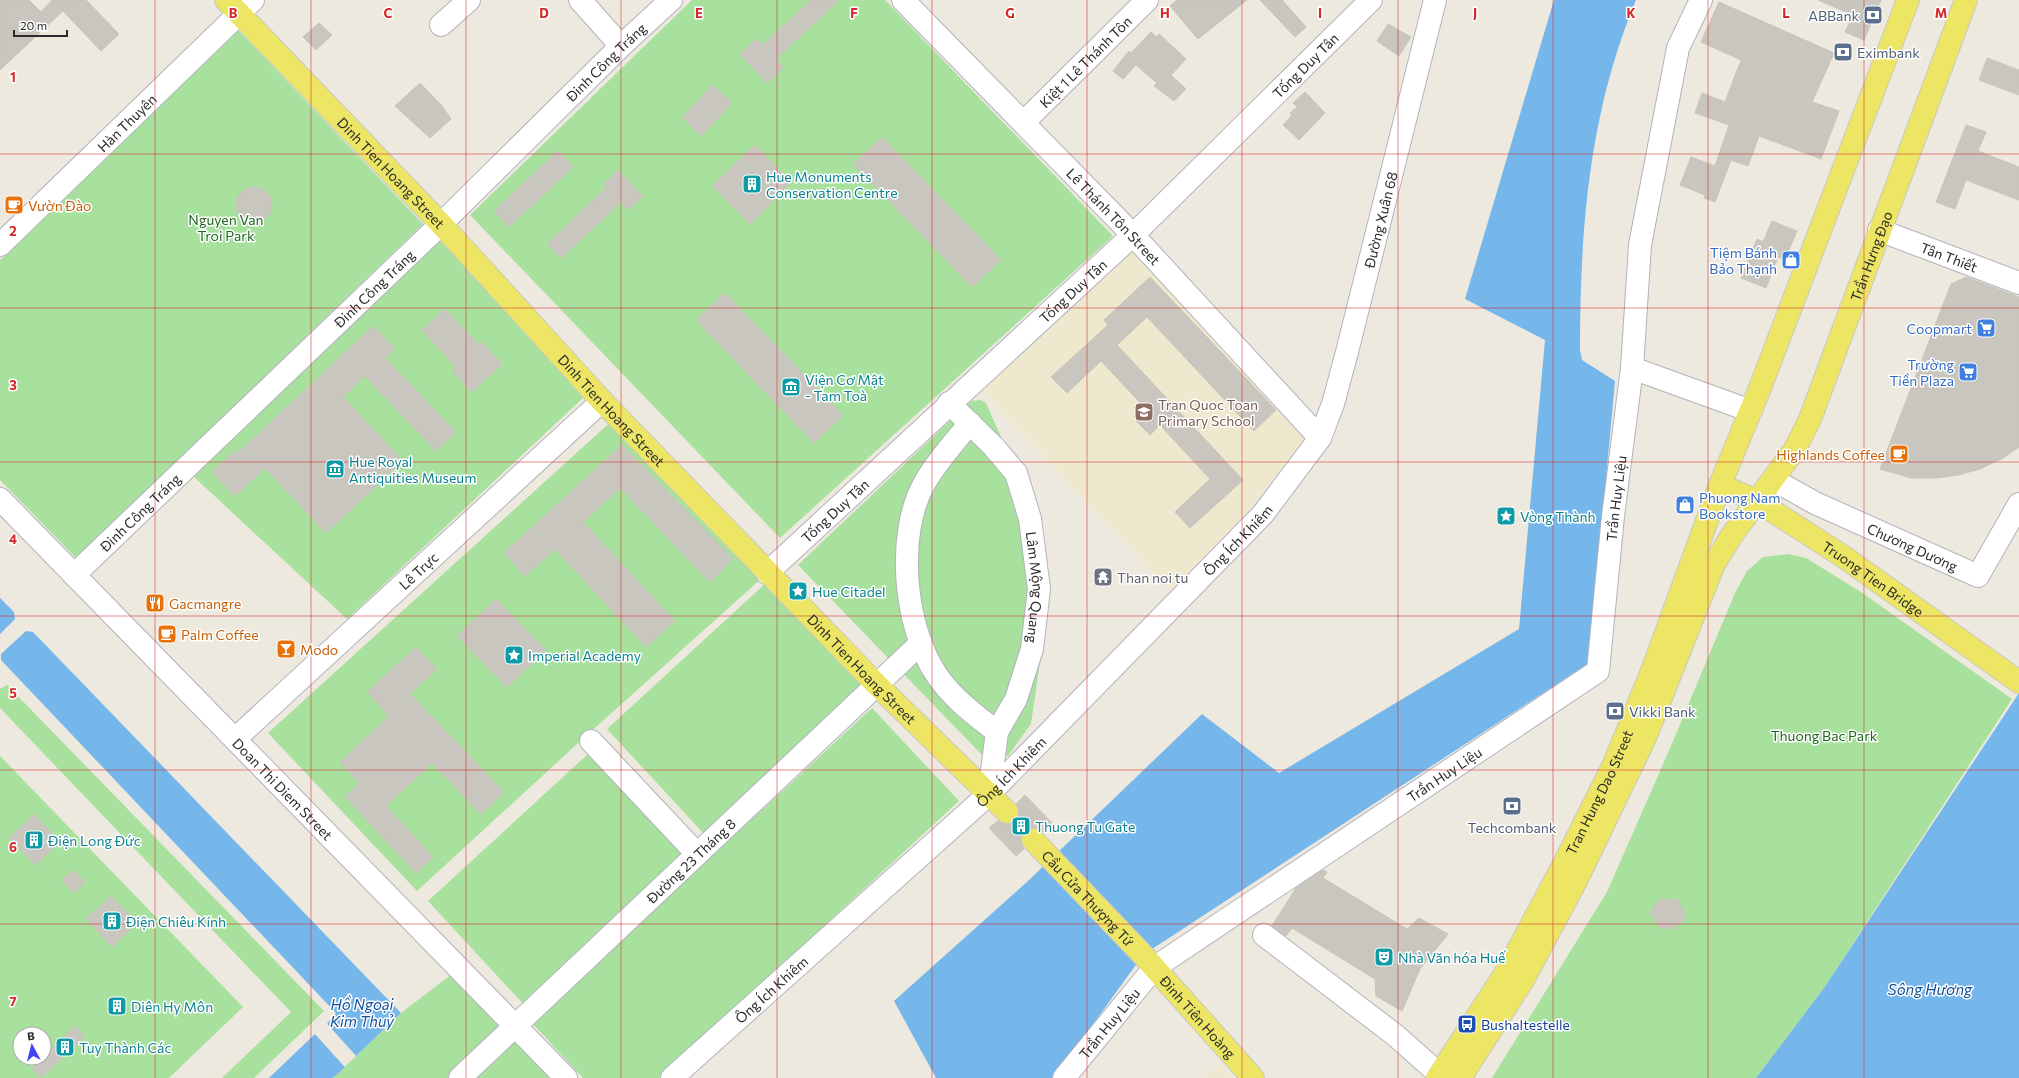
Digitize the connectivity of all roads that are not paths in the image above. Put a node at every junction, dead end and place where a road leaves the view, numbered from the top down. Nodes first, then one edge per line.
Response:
1 (469, 0) edge
2 (580, 0) edge
3 (671, 0) edge
4 (1146, 0) edge
5 (1371, 0) edge
6 (1435, 0) edge
7 (1701, 0) edge
8 (1908, 0) edge
9 (1966, 0) edge
10 (912, 3) edge
11 (239, 4) edge
12 (441, 25) dead end
13 (621, 46) junction
14 (1024, 122) junction
15 (440, 224) junction
16 (1879, 230) junction
17 (1133, 235) junction
18 (0, 245) edge
19 (2019, 283) edge
20 (1632, 368) junction
21 (602, 401) junction
22 (949, 403) junction
23 (1750, 411) junction
24 (970, 423) junction
25 (1320, 438) junction
26 (1774, 480) junction
27 (1720, 485) junction
28 (0, 499) edge
29 (1757, 501) junction
30 (2019, 504) edge
31 (767, 573) junction
32 (74, 575) junction
33 (921, 643) junction
34 (2019, 682) edge
35 (876, 684) junction
36 (997, 732) junction
37 (235, 739) junction
38 (590, 741) dead end
39 (989, 794) junction
40 (1007, 812) tunnel mouth
41 (1033, 840) tunnel mouth
42 (697, 854) junction
43 (1264, 935) dead end
44 (1148, 961) junction
45 (515, 1026) junction
46 (1445, 1077) edge
47 (460, 1078) edge
48 (566, 1078) edge
49 (672, 1078) edge
50 (1064, 1078) edge
51 (1253, 1078) edge

1 - 12 street
2 - 13 street
3 - 13 street, Đinh Công Tráng
4 - 14 street, Kiệt 1 Lê Thánh Tôn
5 - 17 street, Tống Duy Tân
6 - 25 street, Đường Xuân 68
7 - 20 street, Trần Huy Liệu
8 - 23 main road
9 - 16 main road, Trần Hưng Đạo
10 - 14 street, Lê Thánh Tôn Street
11 - 15 main road, Dinh Tien Hoang Street
11 - 18 street, Hàn Thuyên
13 - 15 street, Đinh Công Tráng
14 - 17 street, Lê Thánh Tôn Street
15 - 21 main road, Dinh Tien Hoang Street
15 - 32 street, Đinh Công Tráng
16 - 19 street, Tân Thiết
16 - 26 main road, Trần Hưng Đạo
17 - 22 street, Tống Duy Tân
17 - 25 street, Lê Thánh Tôn Street
20 - 23 street
20 - 44 street, Trần Huy Liệu
21 - 31 main road, Dinh Tien Hoang Street
21 - 37 street, Lê Trực
22 - 24 street, Lâm Mộng Quang
22 - 31 street, Tống Duy Tân
23 - 27 main road
24 - 33 street
24 - 36 street, Lâm Mộng Quang
25 - 39 street, Ông Ích Khiêm
26 - 29 main road, Trần Hưng Đạo
26 - 30 street, Chương Dương
27 - 29 main road, Truong Tien Bridge
27 - 46 main road, Tran Hung Dao Street
28 - 32 street, Doan Thi Diem Street
29 - 34 main road, Truong Tien Bridge
29 - 46 main road, Tran Hung Dao Street
31 - 35 main road, Dinh Tien Hoang Street
32 - 37 street, Doan Thi Diem Street
33 - 35 street, Đường 23 Tháng 8
33 - 36 street
35 - 39 main road, Dinh Tien Hoang Street
35 - 42 street, Đường 23 Tháng 8
36 - 39 street, Lâm Mộng Quang
37 - 45 street, Doan Thi Diem Street
38 - 42 street
39 - 40 main road, Dinh Tien Hoang Street
39 - 49 street, Ông Ích Khiêm
41 - 44 main road, Cầu Cửa Thượng Tứ
42 - 45 street, Đường 23 Tháng 8
43 - 46 street
44 - 50 street, Trần Huy Liệu
44 - 51 main road, Đinh Tiên Hoàng
45 - 47 street, Đường 23 Tháng 8
45 - 48 street, Doan Thi Diem Street

